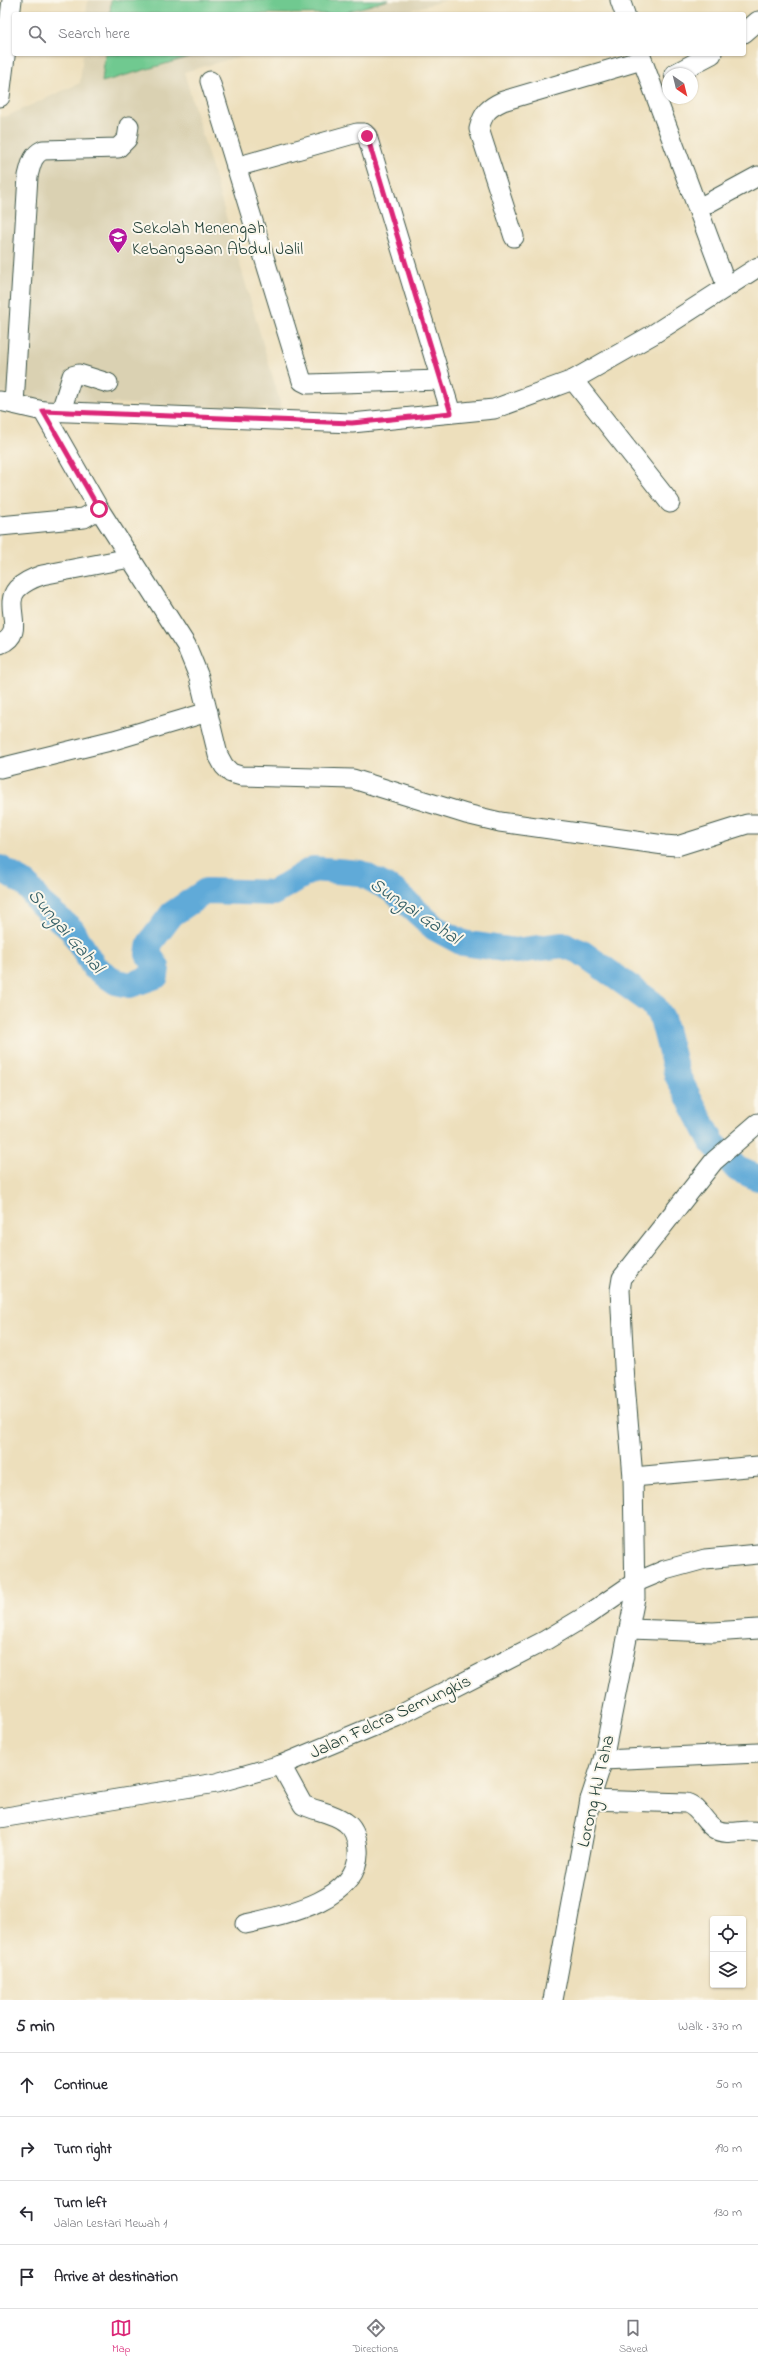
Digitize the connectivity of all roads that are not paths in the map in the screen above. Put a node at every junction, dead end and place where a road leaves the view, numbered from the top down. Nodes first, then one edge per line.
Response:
1 (12, 0) edge
2 (620, 0) edge
3 (624, 12) edge
4 (758, 21) edge
5 (746, 31) edge
6 (708, 56) edge
7 (641, 57) edge
8 (685, 68) edge
9 (210, 81) dead end
10 (660, 81) edge
11 (1, 96) edge
12 (129, 126) dead end
13 (236, 167) junction
14 (758, 176) edge
15 (699, 208) junction
16 (514, 238) dead end
17 (758, 267) edge
18 (728, 288) junction
19 (441, 380) junction
20 (573, 380) junction
21 (108, 383) dead end
22 (7, 403) edge
23 (52, 411) junction
24 (451, 413) junction
25 (670, 503) dead end
26 (99, 509) junction
27 (0, 526) edge
28 (130, 558) junction
29 (0, 644) edge
30 (208, 712) junction
31 (0, 768) edge
32 (758, 824) edge
33 (758, 1123) edge
34 (758, 1466) edge
35 (633, 1477) junction
36 (758, 1554) edge
37 (634, 1582) junction
38 (630, 1629) junction
39 (758, 1629) edge
40 (758, 1753) edge
41 (603, 1760) junction
42 (281, 1765) junction
43 (590, 1800) junction
44 (0, 1818) edge
45 (758, 1832) edge
46 (245, 1924) dead end
47 (553, 2000) edge

1 - 11 street
2 - 3 street
4 - 5 street
6 - 8 street
7 - 10 street
7 - 16 street
9 - 13 street
10 - 15 street
12 - 22 street
13 - 19 street
13 - 19 street
14 - 15 street
15 - 18 street
17 - 18 street
18 - 20 street
19 - 24 street
20 - 24 street
20 - 25 street
21 - 23 street
22 - 23 street
23 - 24 street
23 - 26 street
26 - 27 street
26 - 28 street
28 - 29 street
28 - 30 street
30 - 31 street
30 - 32 street
33 - 35 street, Lorong HJ Taha
34 - 35 street
35 - 37 street, Lorong HJ Taha
36 - 37 street, Jalan Felcra Semungkis
37 - 38 street, Lorong HJ Taha
37 - 42 street, Jalan Felcra Semungkis
38 - 39 street
38 - 41 street, Lorong HJ Taha
40 - 41 street
41 - 43 street, Lorong HJ Taha
42 - 44 street, Jalan Felcra Semungkis
42 - 46 street
43 - 45 street
43 - 47 street, Lorong HJ Taha

